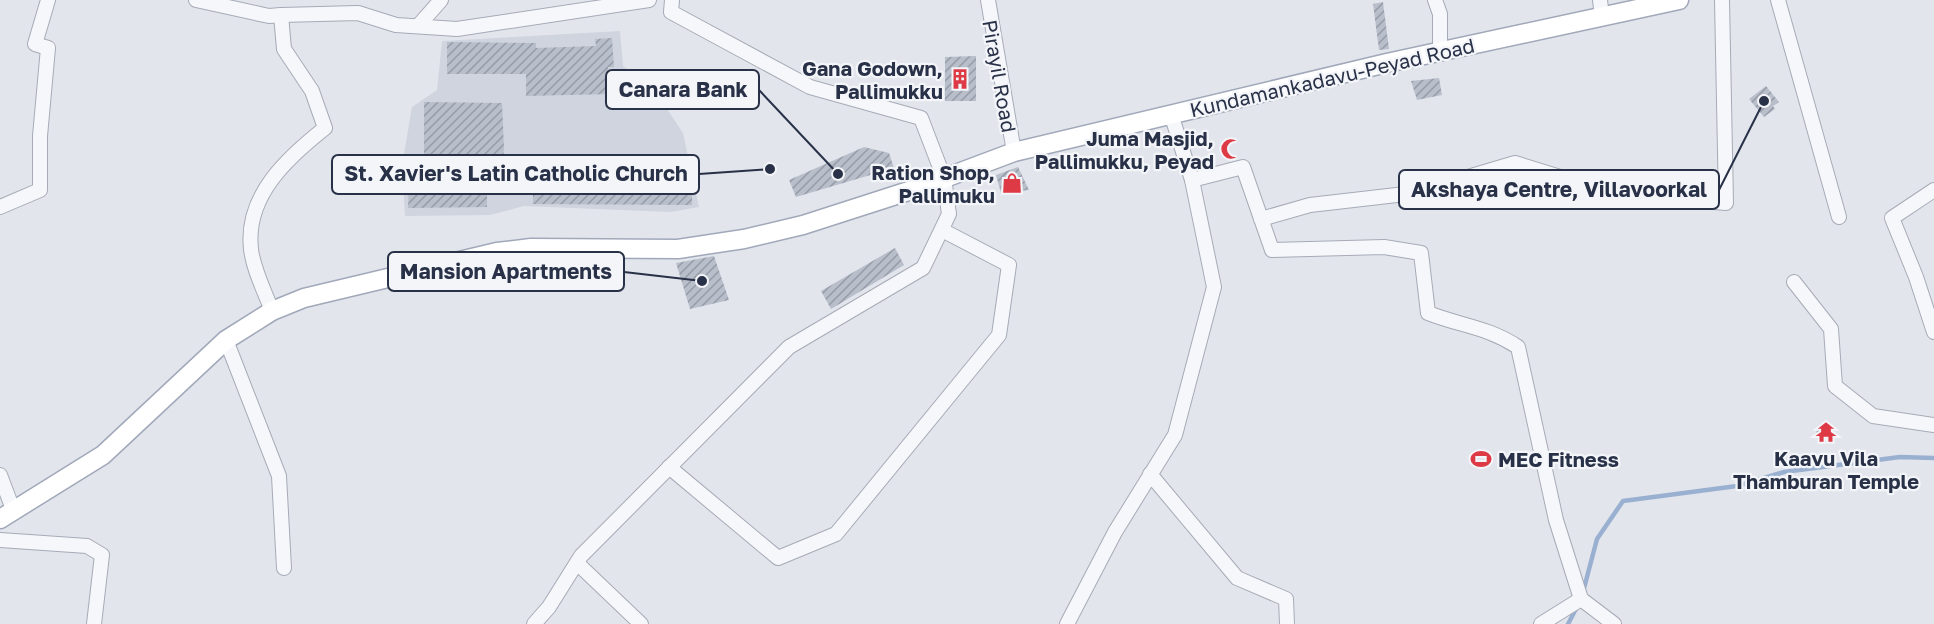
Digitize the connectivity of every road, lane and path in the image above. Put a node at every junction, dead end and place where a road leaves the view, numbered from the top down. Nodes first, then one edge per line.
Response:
1 (48, 0) edge
2 (196, 0) edge
3 (441, 0) edge
4 (649, 0) edge
5 (672, 0) edge
6 (988, 0) edge
7 (1435, 0) edge
8 (1679, 0) edge
9 (1722, 0) edge
10 (1778, 0) edge
11 (1601, 8) edge
12 (281, 15) junction
13 (418, 26) junction
14 (1440, 52) junction
15 (1171, 114) junction
16 (1014, 153) junction
17 (944, 178) junction
18 (1192, 180) junction
19 (1934, 190) edge
20 (0, 207) edge
21 (1839, 217) dead end
22 (1261, 219) junction
23 (942, 230) junction
24 (1794, 282) dead end
25 (272, 311) junction
26 (1934, 332) edge
27 (226, 340) junction
28 (1934, 425) edge
29 (669, 467) junction
30 (1150, 474) junction
31 (0, 475) edge
32 (7, 516) edge
33 (0, 540) edge
34 (577, 562) junction
35 (284, 568) dead end
36 (1581, 599) junction
37 (94, 624) edge
38 (534, 624) edge
39 (641, 624) edge
40 (1067, 624) edge
41 (1287, 624) edge
42 (1541, 624) edge
43 (1614, 624) edge

1 - 20 street
2 - 12 street
3 - 13 street
4 - 13 street
5 - 17 street
6 - 16 street, Pirayil Road
7 - 14 street
8 - 11 main road, Kundamankadavu-Peyad Road
9 - 22 street
10 - 21 street
11 - 14 main road, Kundamankadavu-Peyad Road
12 - 13 street
12 - 25 street
14 - 15 main road, Kundamankadavu-Peyad Road
15 - 16 main road, Kundamankadavu-Peyad Road
15 - 18 street
16 - 17 main road, Kundamankadavu-Peyad Road
17 - 23 street
17 - 25 main road, Kundamankadavu-Peyad Road
18 - 22 street
18 - 30 street
19 - 26 street
22 - 36 street
23 - 29 street
23 - 29 street
24 - 28 street
25 - 27 main road, Kundamankadavu-Peyad Road
27 - 32 main road, Kundamankadavu-Peyad Road
27 - 35 street
29 - 34 street
30 - 40 street
30 - 41 street
31 - 32 street
33 - 37 street
34 - 38 street
34 - 39 street
36 - 42 street
36 - 43 street

